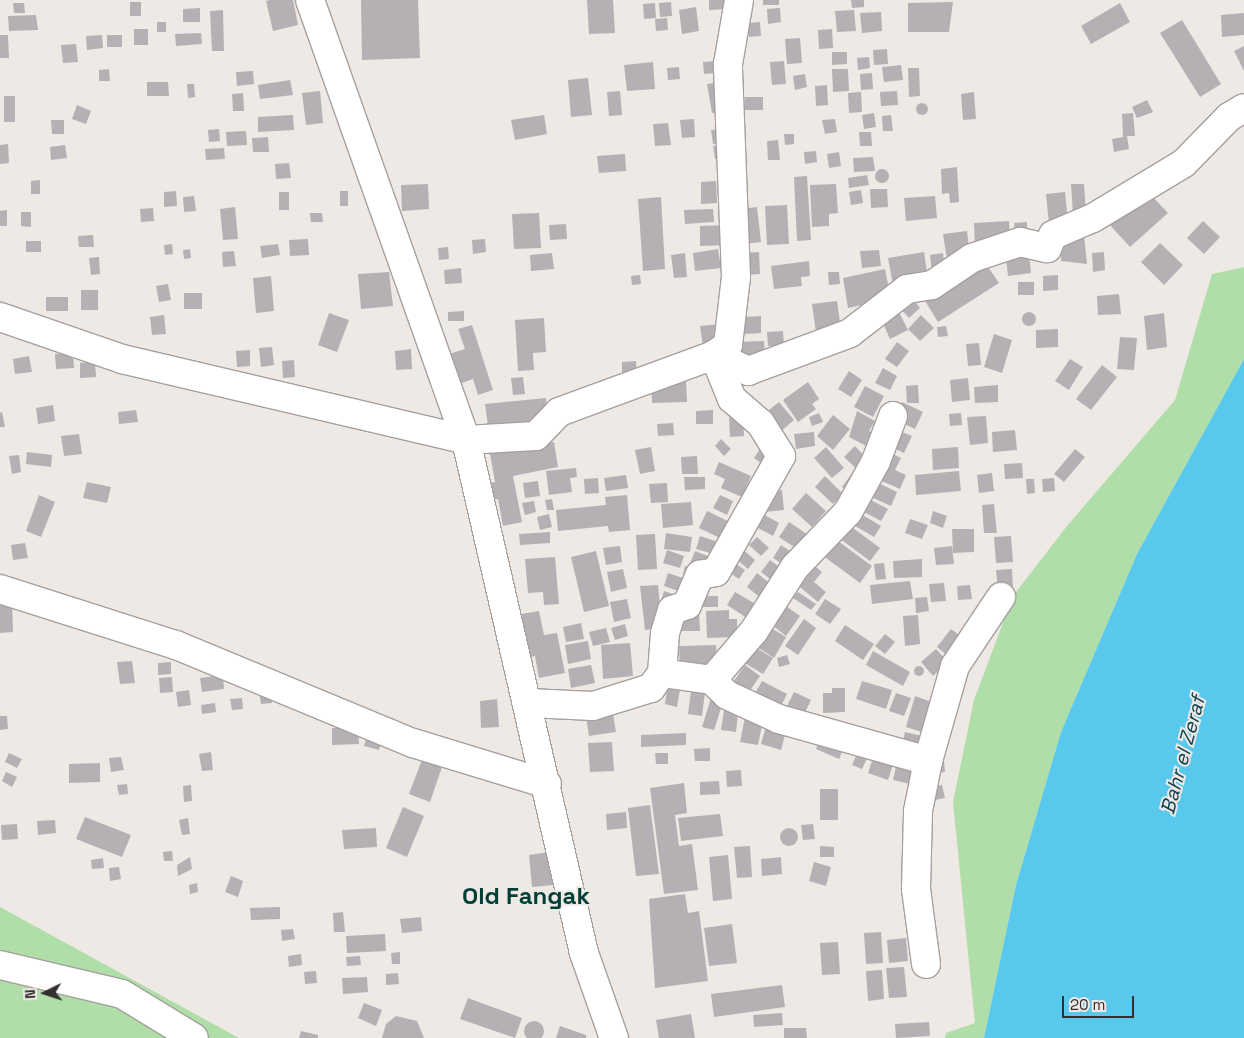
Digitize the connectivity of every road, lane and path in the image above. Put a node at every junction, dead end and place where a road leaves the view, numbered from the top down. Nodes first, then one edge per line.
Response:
1 (310, 0) edge
2 (739, 0) edge
3 (1244, 108) edge
4 (0, 317) edge
5 (714, 355) junction
6 (893, 416) dead end
7 (466, 440) junction
8 (0, 589) edge
9 (1001, 597) dead end
10 (662, 673) junction
11 (712, 680) junction
12 (529, 703) junction
13 (928, 760) junction
14 (547, 784) junction
15 (926, 964) dead end
16 (0, 965) edge
17 (194, 1038) edge
18 (614, 1038) edge

1 - 7 street
2 - 5 street
3 - 5 street
4 - 7 street
5 - 7 street
5 - 10 street
6 - 11 street
7 - 12 street
8 - 14 street
9 - 13 street
10 - 11 street
10 - 12 street
11 - 13 street
12 - 14 street
13 - 15 street
14 - 18 street
16 - 17 street

